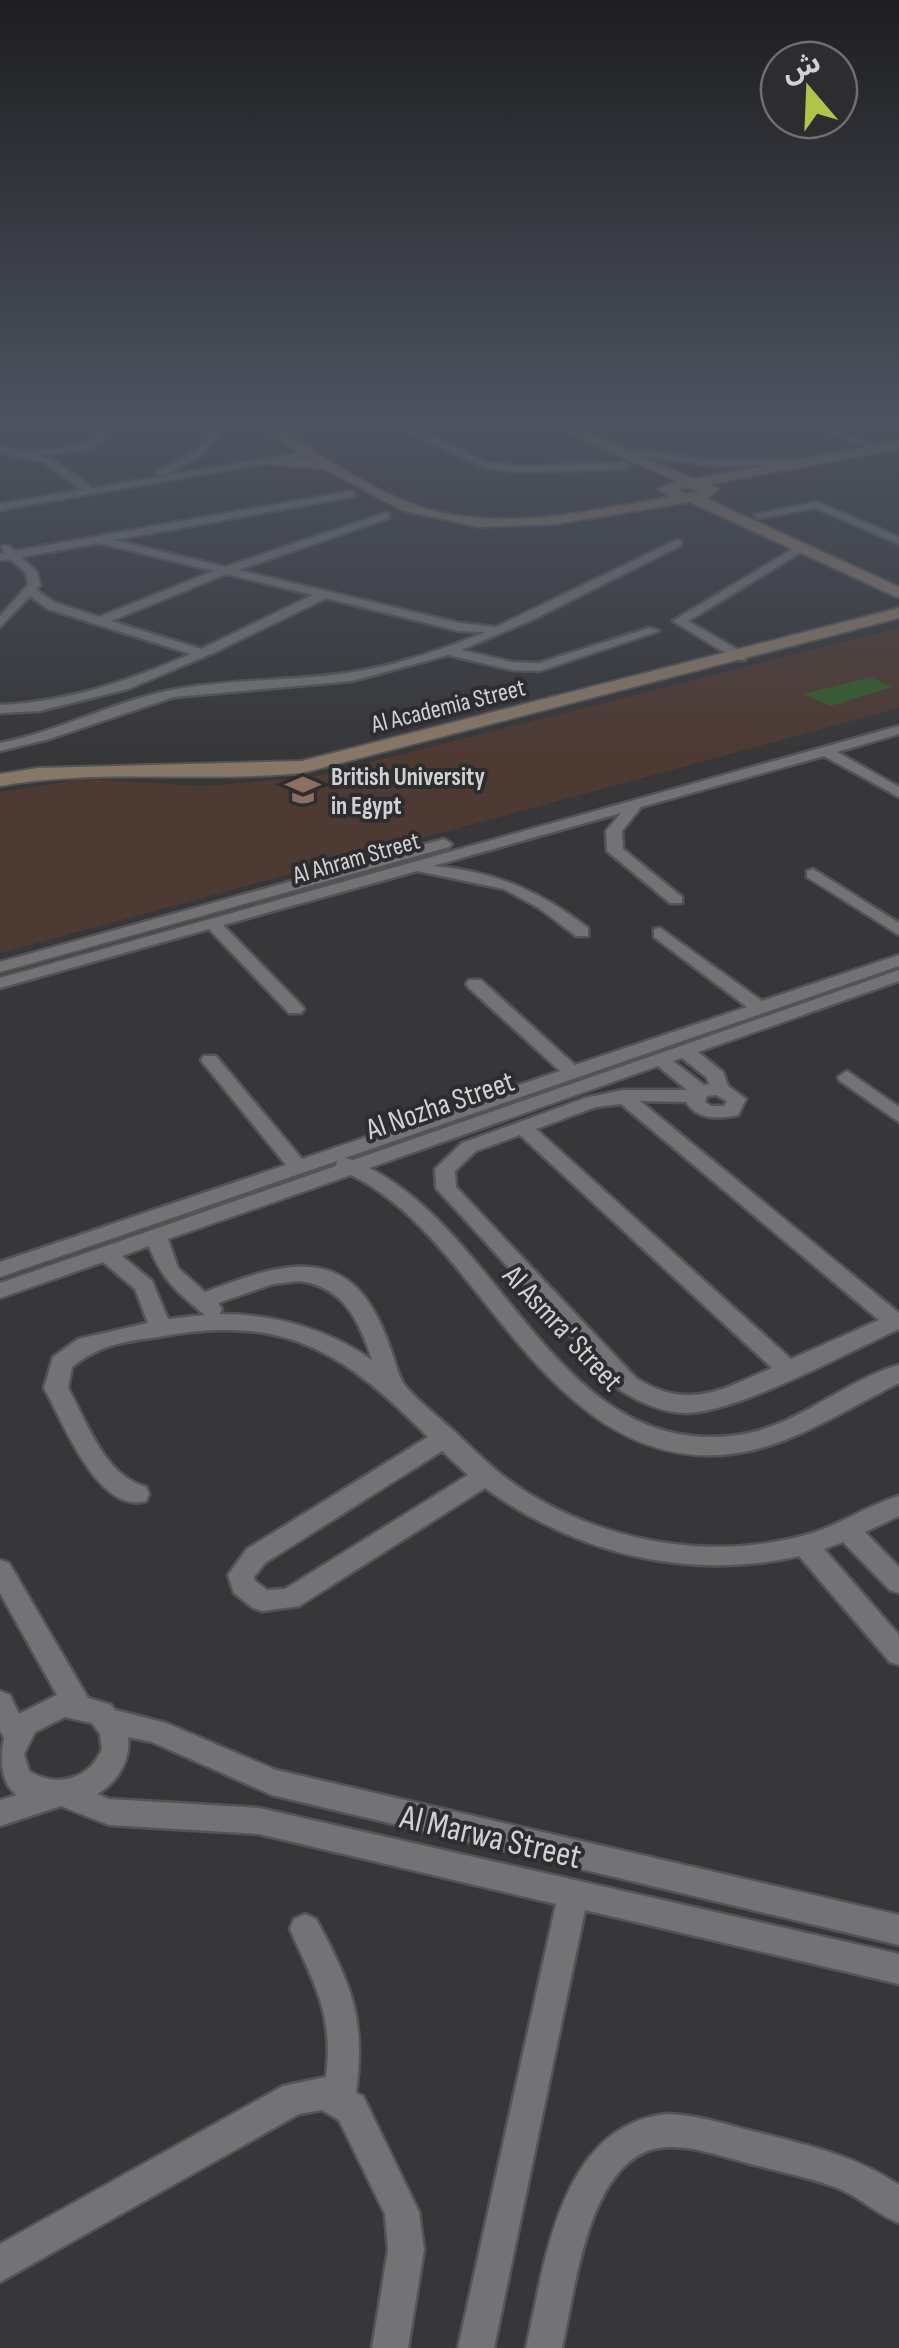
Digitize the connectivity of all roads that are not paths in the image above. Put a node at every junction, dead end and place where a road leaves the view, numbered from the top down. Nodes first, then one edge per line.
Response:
1 (124, 535) edge
2 (146, 535) edge
3 (331, 535) edge
4 (776, 535) edge
5 (801, 535) edge
6 (97, 540) junction
7 (0, 543) edge
8 (677, 543) dead end
9 (143, 548) junction
10 (802, 548) junction
11 (6, 556) edge
12 (226, 570) junction
13 (899, 579) edge
14 (32, 592) junction
15 (325, 594) junction
16 (899, 594) edge
17 (52, 606) junction
18 (16, 608) junction
19 (899, 613) edge
20 (100, 621) junction
21 (0, 622) edge
22 (899, 624) edge
23 (459, 628) junction
24 (497, 628) junction
25 (653, 631) dead end
26 (473, 639) junction
27 (448, 651) junction
28 (198, 652) junction
29 (740, 656) junction
30 (699, 670) junction
31 (0, 709) edge
32 (899, 718) edge
33 (899, 730) edge
34 (856, 742) junction
35 (0, 747) edge
36 (826, 751) junction
37 (362, 757) junction
38 (790, 761) junction
39 (860, 770) junction
40 (0, 780) edge
41 (899, 780) edge
42 (0, 788) edge
43 (899, 793) edge
44 (639, 803) junction
45 (534, 818) junction
46 (585, 818) junction
47 (549, 829) junction
48 (614, 831) junction
49 (397, 871) junction
50 (812, 874) dead end
51 (676, 900) dead end
52 (212, 923) junction
53 (899, 930) edge
54 (582, 932) dead end
55 (660, 933) dead end
56 (899, 960) edge
57 (0, 967) edge
58 (899, 975) edge
59 (0, 983) edge
60 (475, 984) dead end
61 (760, 1008) junction
62 (295, 1009) dead end
63 (684, 1050) junction
64 (660, 1059) junction
65 (210, 1060) dead end
66 (573, 1072) junction
67 (847, 1077) dead end
68 (705, 1092) junction
69 (623, 1096) junction
70 (899, 1116) edge
71 (524, 1127) junction
72 (330, 1156) junction
73 (298, 1167) junction
74 (352, 1168) junction
75 (156, 1236) junction
76 (106, 1253) junction
77 (0, 1270) edge
78 (0, 1290) edge
79 (200, 1302) junction
80 (226, 1317) junction
81 (897, 1321) edge
82 (161, 1329) junction
83 (788, 1370) junction
84 (899, 1373) edge
85 (392, 1383) junction
86 (446, 1437) junction
87 (485, 1476) junction
88 (136, 1494) dead end
89 (899, 1504) edge
90 (848, 1530) junction
91 (805, 1545) junction
92 (0, 1570) edge
93 (899, 1582) edge
94 (899, 1654) edge
95 (0, 1703) edge
96 (77, 1705) junction
97 (110, 1721) junction
98 (10, 1742) edge
99 (60, 1795) junction
100 (0, 1813) edge
101 (573, 1894) junction
102 (306, 1929) dead end
103 (899, 1930) edge
104 (899, 1968) edge
105 (339, 2098) junction
106 (899, 2206) edge
107 (0, 2264) edge
108 (390, 2348) edge
109 (476, 2348) edge
110 (544, 2348) edge

1 - 6 street
2 - 9 street
3 - 12 street
4 - 10 street
5 - 13 street
6 - 9 street
6 - 11 street
7 - 11 street
8 - 24 street
9 - 12 street
10 - 16 street
10 - 29 street
11 - 14 street
12 - 15 street
12 - 20 street
14 - 17 street
14 - 18 street
15 - 23 street
15 - 28 street
17 - 18 street
17 - 20 street
18 - 21 street
19 - 29 street, Al Academia Street
20 - 28 street
22 - 30 street, Al Academia Street
23 - 24 street
23 - 26 street
24 - 26 street
25 - 27 street
26 - 27 street
27 - 35 street
28 - 31 street
29 - 30 street, Al Academia Street
30 - 37 street, Al Academia Street
32 - 45 street, Al Ahram Street
33 - 34 street, Al Ahram Street
34 - 36 street, Al Ahram Street
34 - 41 street
36 - 38 street, Al Ahram Street
36 - 39 street
37 - 40 street, Al Academia Street
37 - 42 street, Al Academia Street
38 - 39 street
38 - 44 street, Al Ahram Street
39 - 43 street
44 - 46 street, Al Ahram Street
44 - 48 street
45 - 47 street
45 - 57 street, Al Ahram Street
46 - 47 street, Al Ahram Street
46 - 48 street
47 - 49 street, Al Ahram Street
48 - 51 street
49 - 52 street, Al Ahram Street
49 - 54 street
50 - 53 street
52 - 59 street, Al Ahram Street
52 - 62 street
55 - 61 street
56 - 61 street, Al Nozha Street
58 - 63 street, Al Nozha Street
60 - 66 street
61 - 66 street, Al Nozha Street
63 - 64 street, Al Nozha Street
63 - 68 street
64 - 68 street
64 - 74 street, Al Nozha Street
65 - 73 street
66 - 72 street, Al Nozha Street
67 - 70 street
68 - 69 street
69 - 71 street
69 - 81 street
71 - 83 street
71 - 83 street
72 - 73 street, Al Nozha Street
72 - 74 street, Al Asmra' Street
73 - 77 street, Al Nozha Street
74 - 75 street, Al Nozha Street
74 - 84 street, Al Asmra' Street
75 - 76 street, Al Nozha Street
75 - 79 street
76 - 78 street, Al Nozha Street
76 - 82 street
79 - 80 street
79 - 85 street
80 - 82 street
80 - 85 street
81 - 83 street
82 - 88 street
85 - 86 street
86 - 87 street
86 - 87 street
87 - 91 street
89 - 90 street
90 - 91 street
90 - 93 street
91 - 94 street
92 - 96 street
95 - 98 street
96 - 97 street
96 - 98 street
97 - 99 street
97 - 103 street, Al Marwa Street
98 - 99 street
99 - 100 street
99 - 101 street, Al Marwa Street
101 - 104 street, Al Marwa Street
101 - 109 street
102 - 105 street
105 - 107 street
105 - 108 street
106 - 110 street

